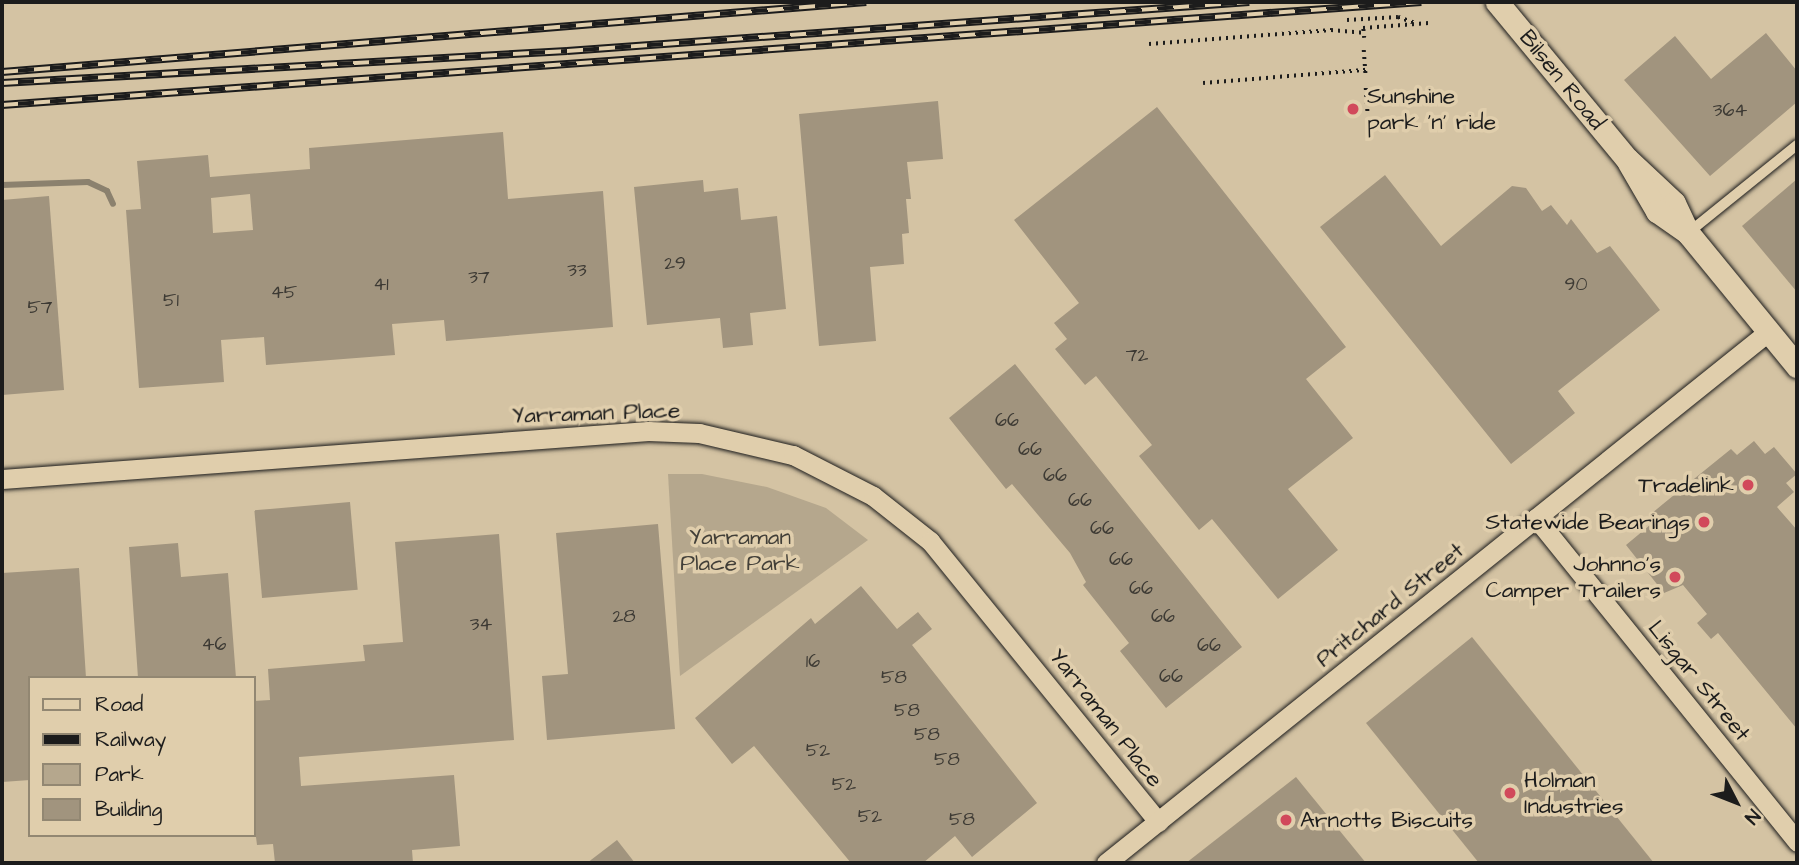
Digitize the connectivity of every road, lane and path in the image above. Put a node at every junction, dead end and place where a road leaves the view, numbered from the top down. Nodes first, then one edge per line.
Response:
1 (1497, 2) edge
2 (1347, 20) dead end
3 (1429, 23) dead end
4 (1417, 24) junction
5 (1149, 44) dead end
6 (1364, 50) dead end
7 (1203, 83) dead end
8 (1366, 88) dead end
9 (1368, 116) dead end
10 (1797, 145) edge
11 (1688, 233) junction
12 (1769, 331) junction
13 (1797, 366) edge
14 (2, 479) edge
15 (1536, 518) junction
16 (1158, 822) junction
17 (1797, 842) edge
18 (1106, 863) edge

1 - 11 street, Bilsen Road
2 - 4 path
3 - 4 path
4 - 5 path
6 - 7 path
8 - 9 path
10 - 11 lane
11 - 12 street, Bilsen Road
12 - 13 street, Bilsen Road
12 - 15 street, Pritchard Street
14 - 16 street, Yarraman Place
15 - 16 street, Pritchard Street
15 - 17 street, Lisgar Street
16 - 18 street, Pritchard Street

